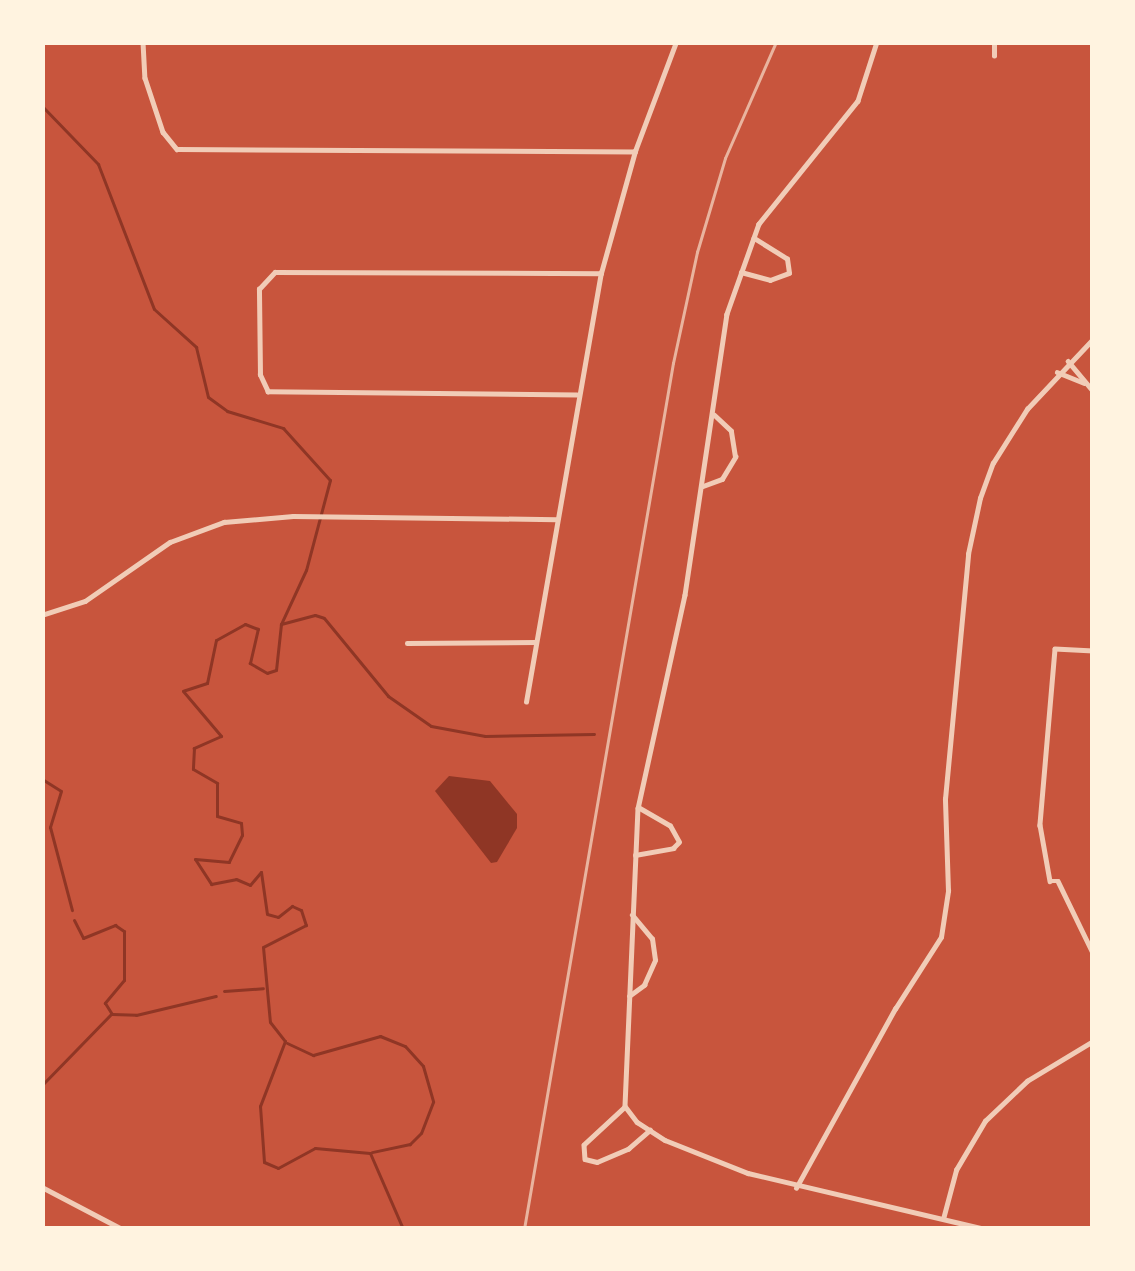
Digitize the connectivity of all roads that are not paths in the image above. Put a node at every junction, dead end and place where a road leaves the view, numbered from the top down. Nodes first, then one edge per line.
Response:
1 (143, 42) edge
2 (676, 42) edge
3 (877, 42) edge
4 (994, 42) edge
5 (994, 56) dead end
6 (635, 151) junction
7 (754, 238) junction
8 (740, 272) junction
9 (601, 273) junction
10 (1093, 339) edge
11 (1068, 361) junction
12 (1057, 372) junction
13 (1084, 383) junction
14 (1093, 391) edge
15 (577, 394) junction
16 (714, 415) junction
17 (703, 486) junction
18 (556, 519) junction
19 (42, 615) edge
20 (536, 641) junction
21 (407, 643) dead end
22 (1093, 652) edge
23 (526, 702) dead end
24 (638, 808) junction
25 (635, 855) junction
26 (632, 915) junction
27 (1093, 953) edge
28 (628, 996) junction
29 (1093, 1041) edge
30 (625, 1106) junction
31 (650, 1130) junction
32 (42, 1187) edge
33 (796, 1188) junction
34 (943, 1219) junction
35 (122, 1229) edge
36 (984, 1229) edge

1 - 6 street
2 - 6 street
3 - 7 street
4 - 5 street
6 - 9 street
7 - 8 street
7 - 8 street
8 - 16 street
9 - 15 street
9 - 15 street
10 - 11 street
11 - 12 street
11 - 13 street
12 - 13 street
12 - 33 street
13 - 14 street
15 - 18 street
16 - 17 street
16 - 17 street
17 - 24 street
18 - 19 street
18 - 20 street
20 - 21 street
20 - 23 street
22 - 27 street
24 - 25 street
24 - 25 street
25 - 26 street
26 - 28 street
26 - 28 street
28 - 30 street
29 - 34 street
30 - 31 street
30 - 31 street
31 - 33 street
32 - 35 street
33 - 34 street
34 - 36 street

